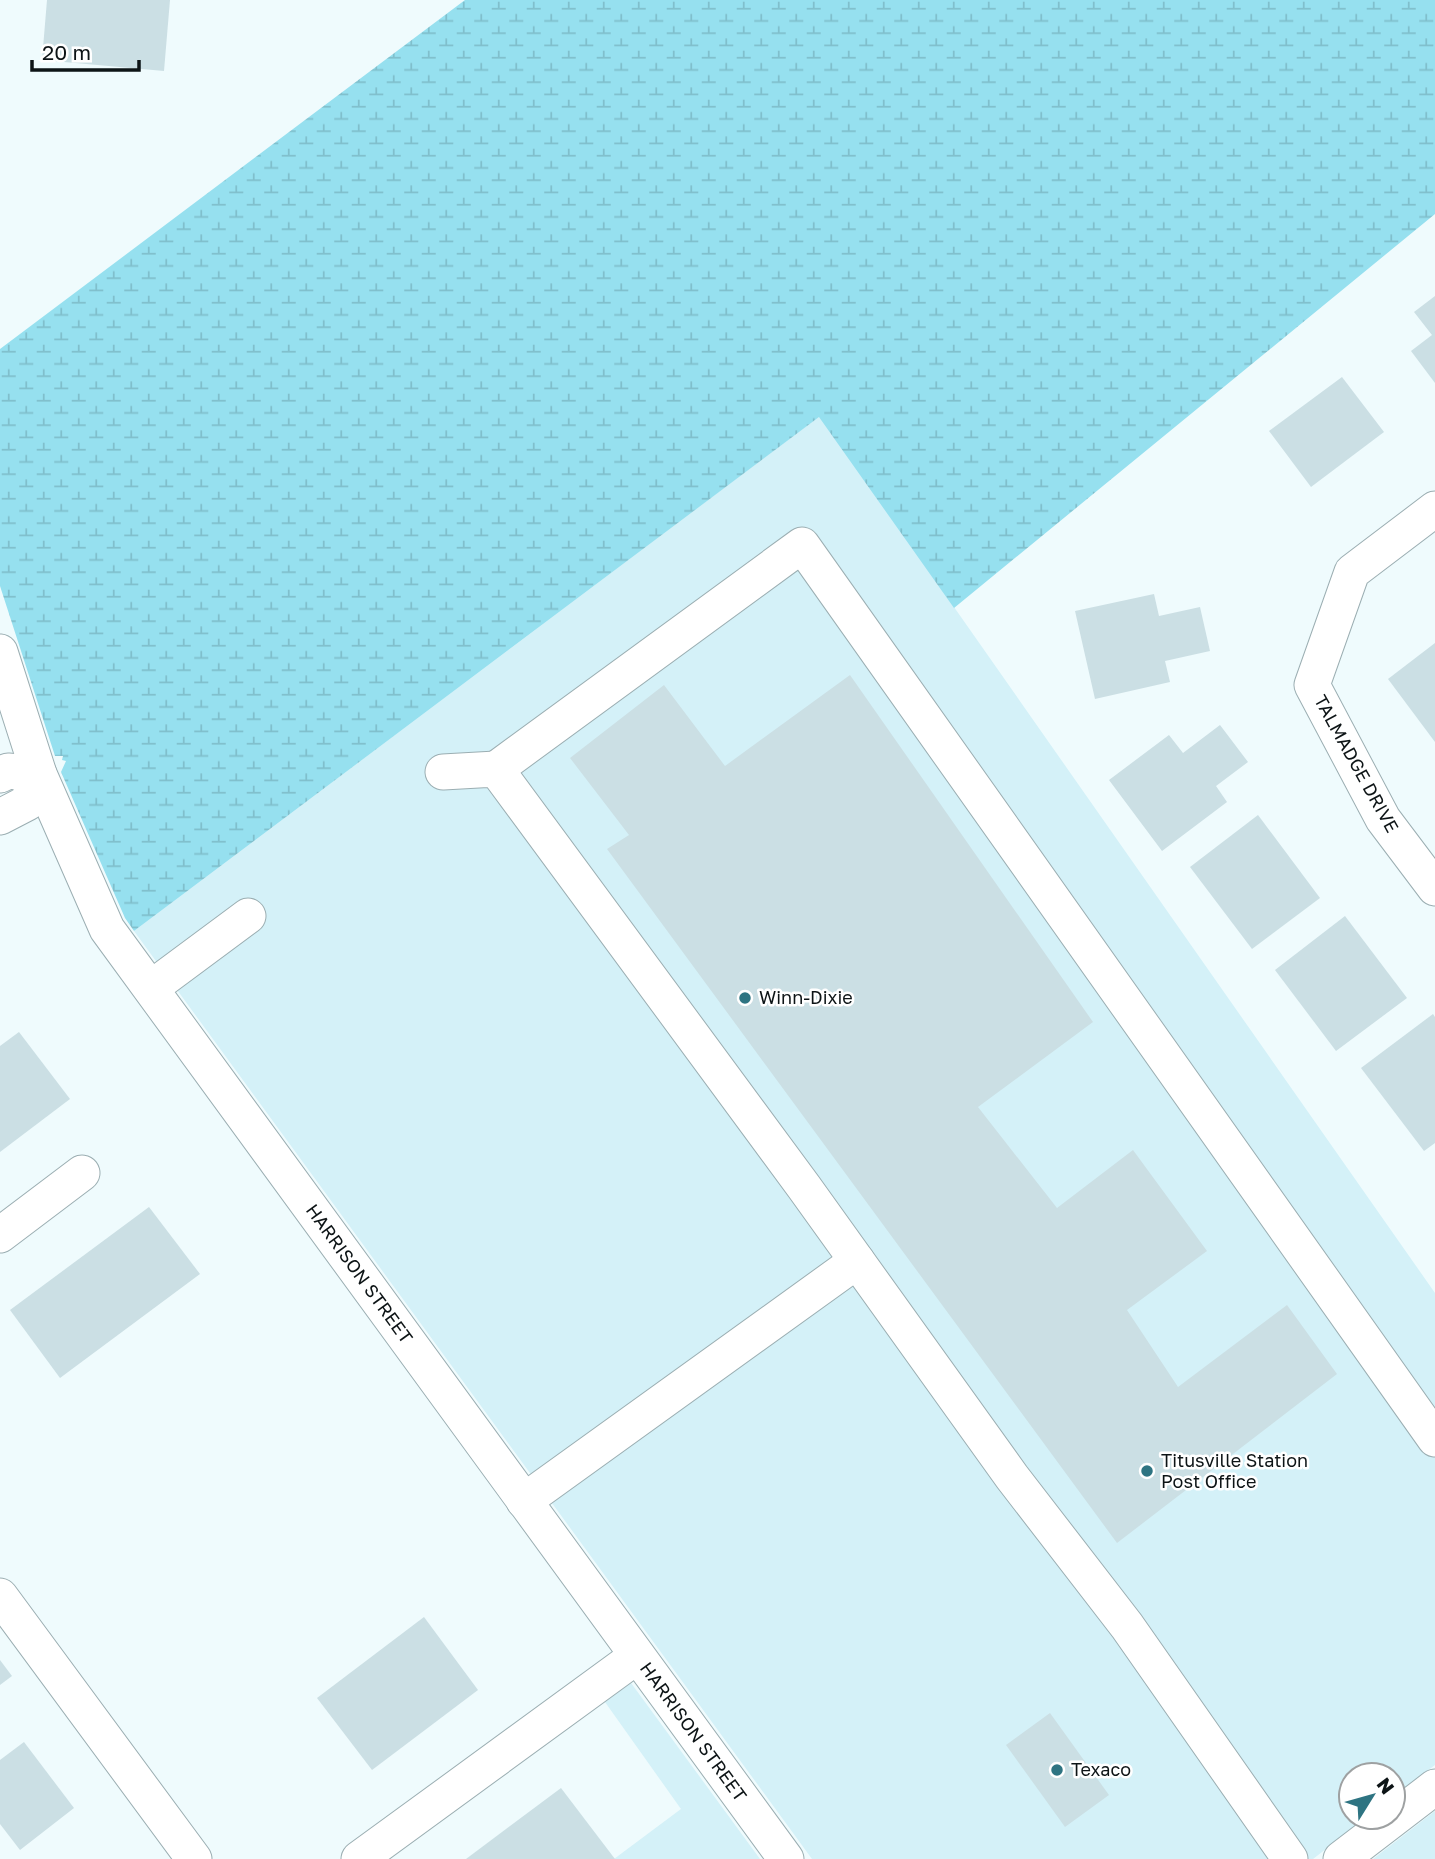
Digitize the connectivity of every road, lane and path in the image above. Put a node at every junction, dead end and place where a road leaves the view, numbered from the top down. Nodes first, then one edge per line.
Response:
1 (1435, 509) edge
2 (0, 652) edge
3 (496, 769) junction
4 (443, 772) dead end
5 (39, 774) junction
6 (0, 775) edge
7 (0, 817) edge
8 (1435, 888) edge
9 (248, 916) dead end
10 (151, 988) junction
11 (82, 1173) dead end
12 (0, 1235) edge
13 (857, 1261) junction
14 (1435, 1439) edge
15 (524, 1501) junction
16 (0, 1596) edge
17 (637, 1656) junction
18 (1435, 1787) edge
19 (194, 1859) edge
20 (359, 1859) edge
21 (786, 1859) edge
22 (1290, 1859) edge
23 (1341, 1859) edge

1 - 8 street, TALMADGE DRIVE
2 - 5 street, HARRISON STREET
3 - 4 street
3 - 13 street
3 - 14 street
5 - 6 street
5 - 7 street
5 - 10 street, HARRISON STREET
9 - 10 street
10 - 15 street, HARRISON STREET
11 - 12 street
13 - 15 street
13 - 22 street
15 - 17 street, HARRISON STREET
16 - 19 street
17 - 20 street
17 - 21 street, HARRISON STREET
18 - 23 street

